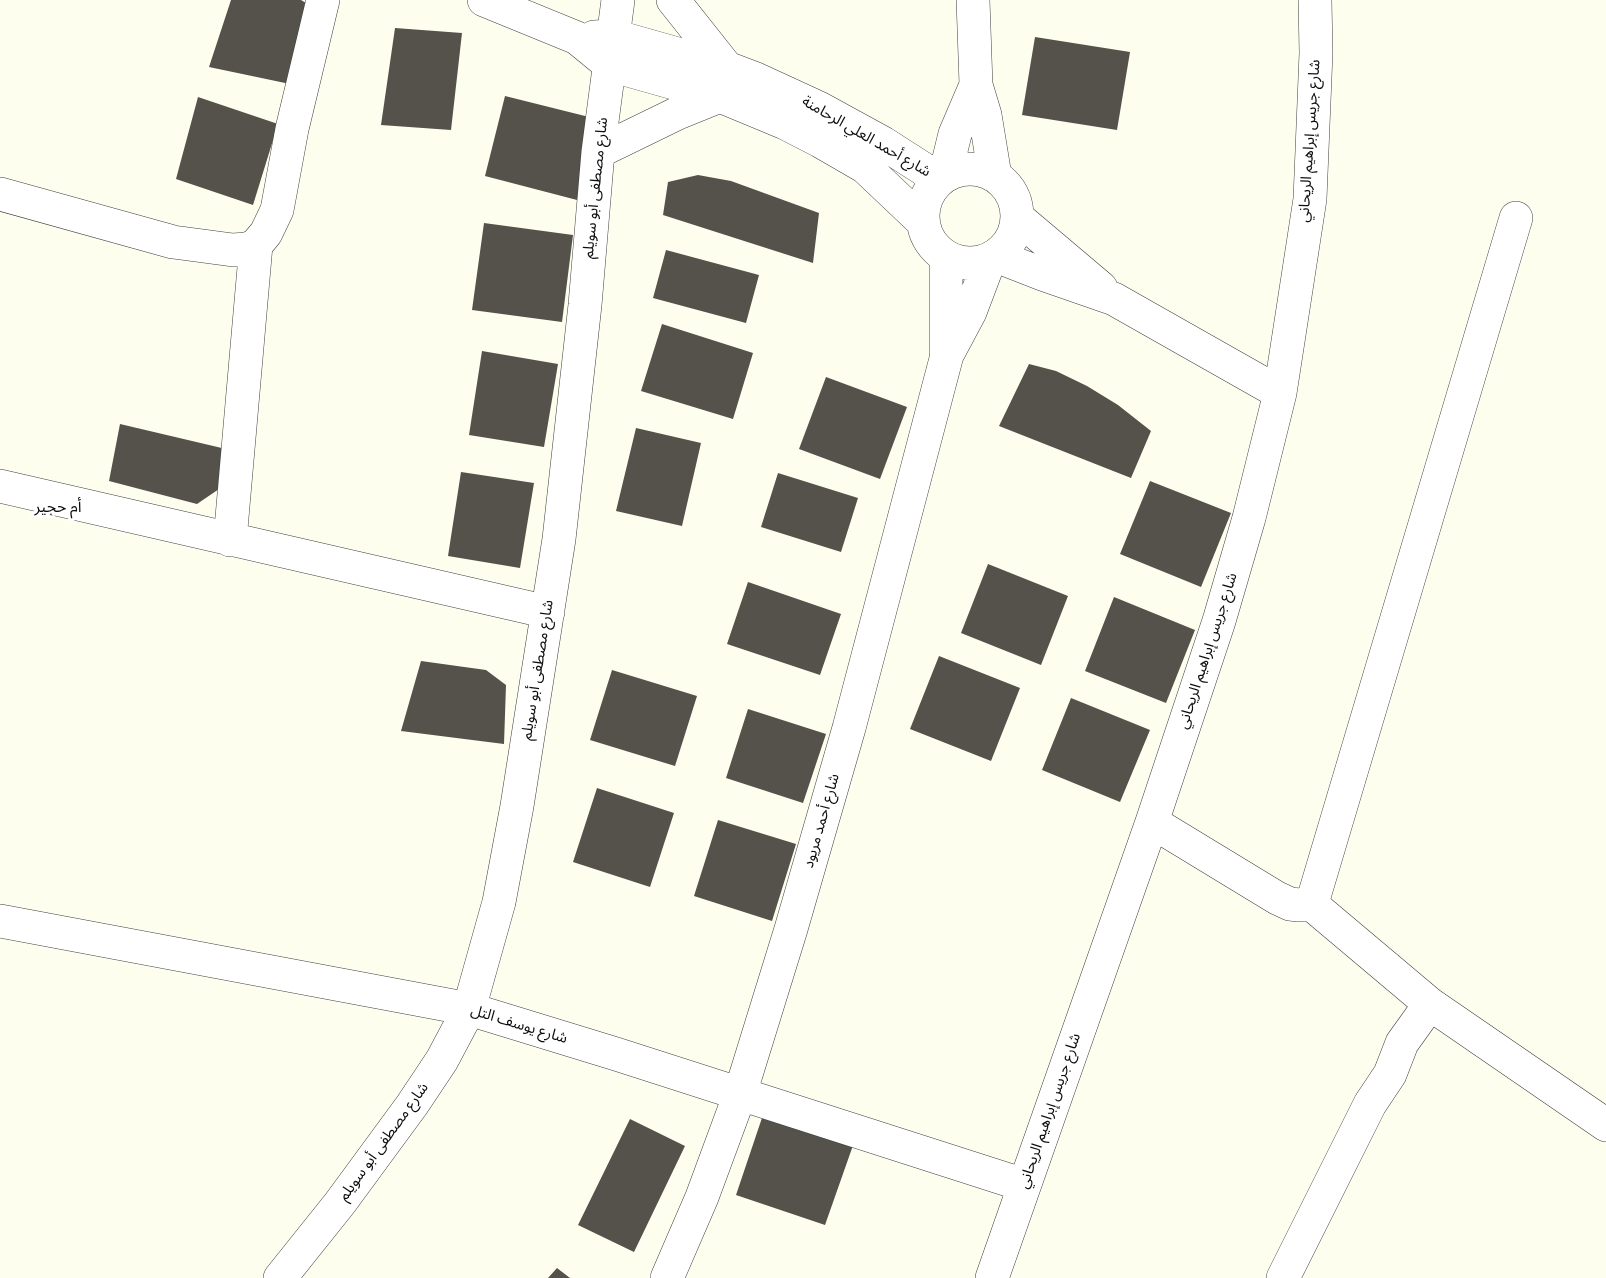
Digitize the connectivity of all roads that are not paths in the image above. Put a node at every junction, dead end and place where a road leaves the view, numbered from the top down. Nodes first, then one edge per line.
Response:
1 (323, 0) edge
2 (483, 0) edge
3 (618, 0) edge
4 (673, 0) edge
5 (973, 0) edge
6 (1315, 0) edge
7 (612, 51) junction
8 (723, 82) junction
9 (976, 85) junction
10 (598, 152) junction
11 (995, 176) junction
12 (942, 177) junction
13 (0, 194) edge
14 (1017, 217) junction
15 (1516, 218) dead end
16 (922, 220) junction
17 (256, 245) junction
18 (993, 257) junction
19 (946, 258) junction
20 (1114, 298) junction
21 (946, 355) junction
22 (1280, 393) junction
23 (0, 486) edge
24 (230, 540) junction
25 (548, 612) junction
26 (1152, 822) junction
27 (1310, 903) junction
28 (0, 921) edge
29 (1430, 1004) junction
30 (469, 1009) junction
31 (740, 1094) junction
32 (1606, 1125) edge
33 (1024, 1185) junction
34 (280, 1278) edge
35 (667, 1278) edge
36 (992, 1278) edge
37 (1283, 1278) edge

1 - 17 street
2 - 7 street, شارع أحمد العلي الرحامنة
3 - 7 street, شارع مصطفى أبو سويلم
4 - 8 street, شارع أحمد العلي الرحامنة
5 - 9 street
6 - 22 street, شارع جريس إبراهيم الريحاني
7 - 8 street, شارع أحمد العلي الرحامنة
7 - 10 street, شارع مصطفى أبو سويلم
8 - 10 street
8 - 12 street, شارع أحمد العلي الرحامنة
8 - 16 street, شارع أحمد العلي الرحامنة
9 - 11 street
9 - 12 street
10 - 25 street, شارع مصطفى أبو سويلم
11 - 12 street
11 - 14 street
12 - 16 street
13 - 17 street
14 - 18 street
14 - 20 street
15 - 27 street
16 - 19 street
17 - 24 street
18 - 19 street
18 - 20 street
18 - 21 street, شارع أحمد مريود
19 - 21 street, شارع أحمد مريود
20 - 22 street
21 - 31 street, شارع أحمد مريود
22 - 26 street, شارع جريس إبراهيم الريحاني
23 - 24 street
24 - 25 street
25 - 30 street, شارع مصطفى أبو سويلم
26 - 27 street
26 - 33 street, شارع جريس إبراهيم الريحاني
27 - 29 street
28 - 30 street, شارع يوسف التل
29 - 32 street
29 - 37 street
30 - 31 street, شارع يوسف التل
30 - 34 street, شارع مصطفى أبو سويلم
31 - 33 street, شارع يوسف التل
31 - 35 street, شارع أحمد مريود
33 - 36 street, شارع جريس إبراهيم الريحاني

